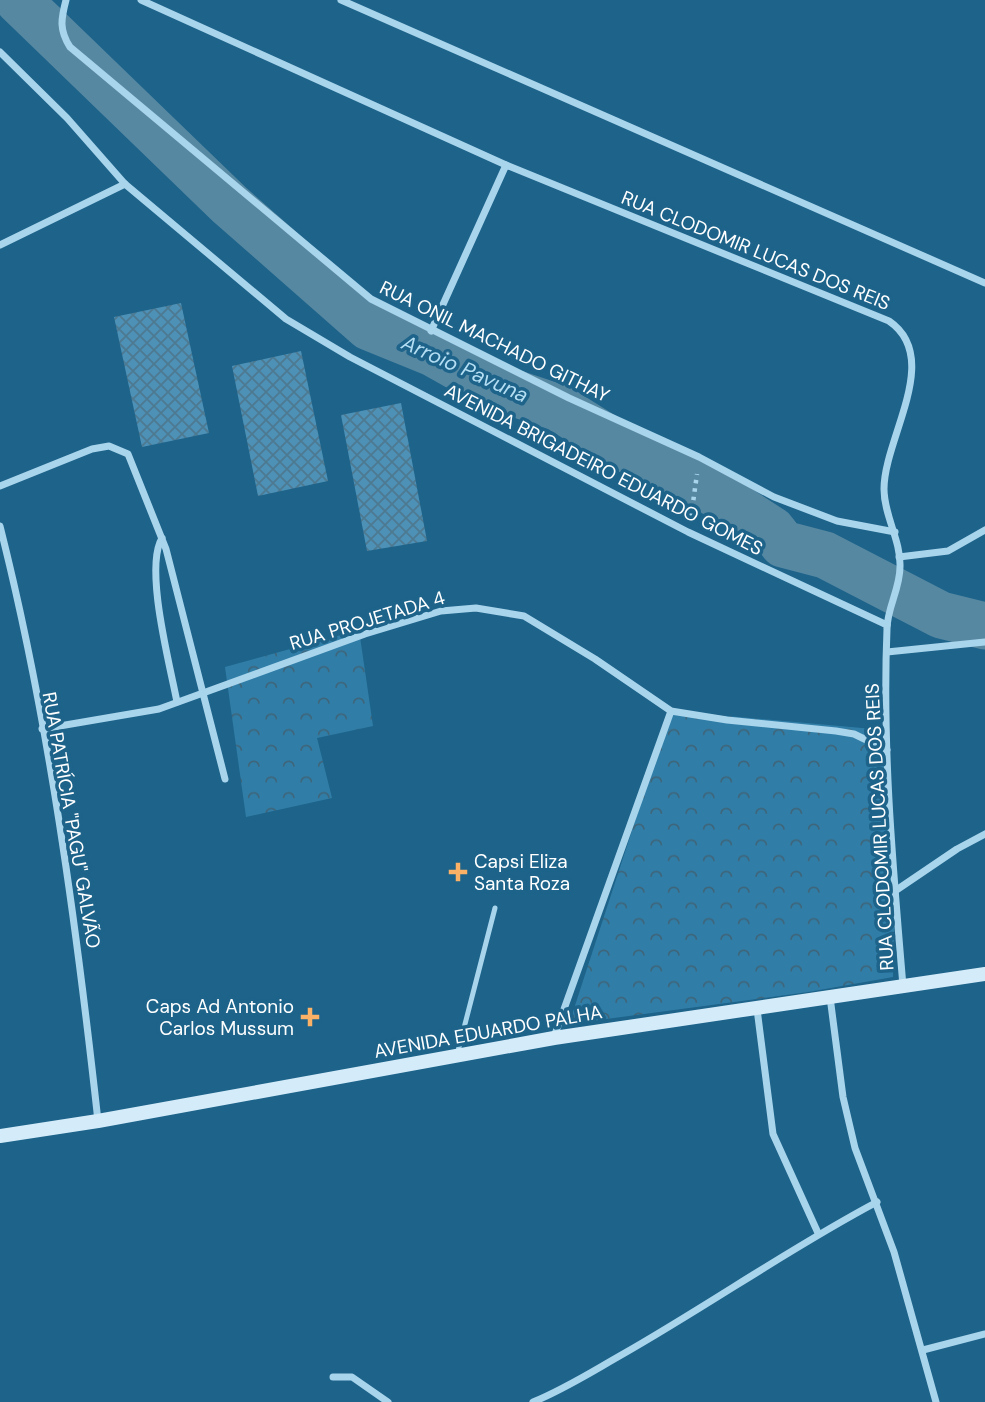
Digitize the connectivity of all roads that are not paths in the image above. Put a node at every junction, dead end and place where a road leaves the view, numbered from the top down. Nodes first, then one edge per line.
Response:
1 (65, 0) edge
2 (141, 0) edge
3 (341, 0) edge
4 (0, 52) edge
5 (506, 165) junction
6 (125, 184) junction
7 (0, 245) edge
8 (985, 283) edge
9 (432, 331) junction
10 (0, 486) edge
11 (0, 526) edge
12 (985, 530) edge
13 (895, 532) junction
14 (162, 538) junction
15 (900, 560) junction
16 (887, 625) junction
17 (985, 642) edge
18 (887, 652) junction
19 (202, 692) junction
20 (177, 702) junction
21 (671, 711) junction
22 (42, 729) junction
23 (887, 750) junction
24 (225, 779) dead end
25 (985, 834) edge
26 (895, 891) junction
27 (495, 908) dead end
28 (985, 974) edge
29 (903, 986) junction
30 (830, 996) junction
31 (757, 1009) junction
32 (554, 1038) junction
33 (457, 1055) junction
34 (98, 1121) junction
35 (0, 1136) edge
36 (877, 1202) junction
37 (818, 1233) junction
38 (985, 1334) edge
39 (923, 1350) junction
40 (333, 1377) dead end
41 (388, 1402) edge
42 (533, 1402) edge
43 (936, 1402) edge

1 - 9 street, RUA ONIL MACHADO GITHAY
2 - 5 street, RUA CLODOMIR LUCAS DOS REIS
3 - 8 street
4 - 6 street, AVENIDA BRIGADEIRO EDUARDO GOMES
5 - 9 street
5 - 13 street, RUA CLODOMIR LUCAS DOS REIS
6 - 7 street
6 - 16 street, AVENIDA BRIGADEIRO EDUARDO GOMES
9 - 13 street, RUA ONIL MACHADO GITHAY
10 - 14 street
11 - 22 street, RUA PATRÍCIA "PAGU" GALVÃO
12 - 15 street
13 - 15 street, RUA CLODOMIR LUCAS DOS REIS
14 - 19 street
14 - 20 street
15 - 16 street, RUA CLODOMIR LUCAS DOS REIS
16 - 18 street, RUA CLODOMIR LUCAS DOS REIS
17 - 18 street
18 - 23 street, RUA CLODOMIR LUCAS DOS REIS
19 - 20 street, RUA PROJETADA 4
19 - 21 street, RUA PROJETADA 4
19 - 24 street
20 - 22 street, RUA PROJETADA 4
21 - 23 street, RUA PROJETADA 4
21 - 32 street
22 - 34 street, RUA PATRÍCIA "PAGU" GALVÃO
23 - 26 street, RUA CLODOMIR LUCAS DOS REIS
25 - 26 street
26 - 29 street, RUA CLODOMIR LUCAS DOS REIS
27 - 33 lane
28 - 29 street, AVENIDA EDUARDO PALHA
29 - 30 street, AVENIDA EDUARDO PALHA
30 - 31 street, AVENIDA EDUARDO PALHA
30 - 36 street
31 - 32 street, AVENIDA EDUARDO PALHA
31 - 37 street
32 - 33 street, AVENIDA EDUARDO PALHA
33 - 34 street, AVENIDA EDUARDO PALHA
34 - 35 street, AVENIDA EDUARDO PALHA
36 - 37 street
36 - 39 street
37 - 42 street
38 - 39 street
39 - 43 street
40 - 41 street

